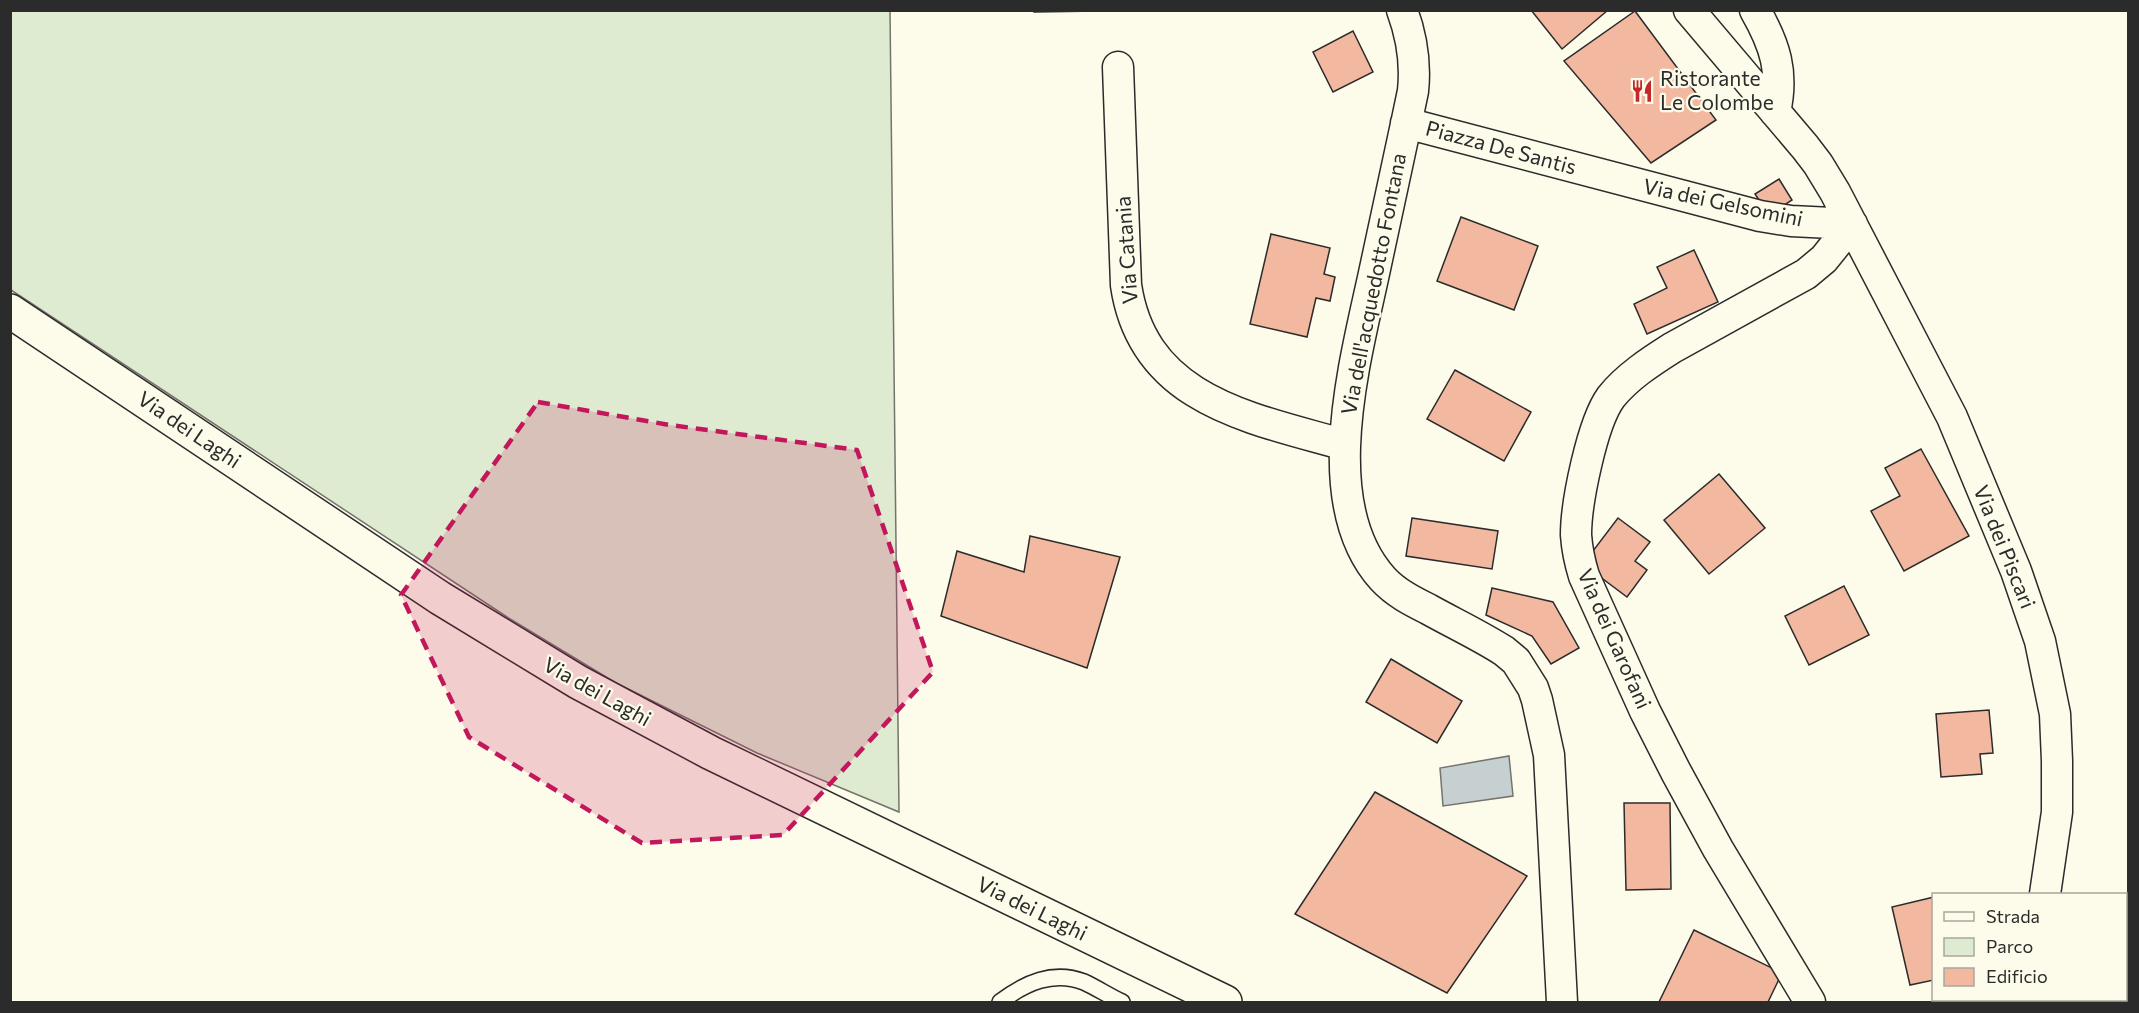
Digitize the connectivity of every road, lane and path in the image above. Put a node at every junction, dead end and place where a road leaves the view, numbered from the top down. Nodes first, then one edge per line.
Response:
1 (1402, 10) edge
2 (1689, 10) edge
3 (1755, 10) edge
4 (1118, 67) dead end
5 (1775, 112) junction
6 (1406, 123) junction
7 (1595, 174) joint
8 (1852, 224) junction
9 (10, 311) edge
10 (1345, 445) junction
11 (2045, 893) edge
12 (1000, 1002) edge
13 (1122, 1002) edge
14 (1225, 1002) edge
15 (1562, 1002) edge
16 (1809, 1002) edge

1 - 6 street, Via dell'acquedotto Fontana
2 - 5 street, Via dei Piscari
3 - 5 street
4 - 10 street, Via Catania
5 - 8 street, Via dei Piscari
6 - 7 street, Piazza De Santis
6 - 10 street, Via dell'acquedotto Fontana
7 - 8 street, Via dei Gelsomini
8 - 11 street, Via dei Piscari
8 - 16 street, Via dei Garofani
9 - 14 main road, Via dei Laghi
10 - 15 street, Via dell'acquedotto Fontana
12 - 13 lane

